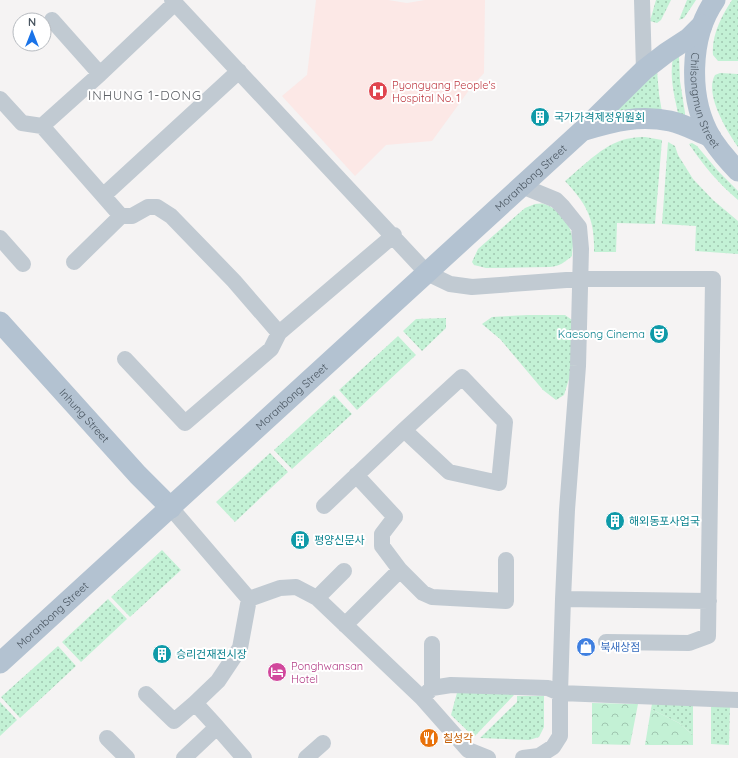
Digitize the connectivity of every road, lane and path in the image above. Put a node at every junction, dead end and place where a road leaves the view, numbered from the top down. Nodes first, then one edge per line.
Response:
1 (642, 0) edge
2 (715, 0) edge
3 (173, 2) edge
4 (52, 20) dead end
5 (702, 25) junction
6 (644, 70) junction
7 (239, 71) junction
8 (100, 74) junction
9 (0, 99) edge
10 (42, 126) junction
11 (583, 130) junction
12 (711, 137) junction
13 (738, 171) edge
14 (522, 186) junction
15 (104, 196) junction
16 (121, 216) junction
17 (394, 235) junction
18 (0, 238) edge
19 (74, 262) dead end
20 (23, 264) dead end
21 (427, 272) junction
22 (580, 279) junction
23 (0, 322) edge
24 (279, 333) junction
25 (125, 359) dead end
26 (404, 430) junction
27 (356, 475) junction
28 (324, 506) dead end
29 (171, 508) junction
30 (506, 560) dead end
31 (400, 570) junction
32 (344, 571) dead end
33 (317, 598) junction
34 (563, 598) junction
35 (249, 599) junction
36 (709, 601) junction
37 (345, 625) junction
38 (606, 642) dead end
39 (432, 644) dead end
40 (0, 663) edge
41 (427, 693) junction
42 (560, 693) junction
43 (146, 694) dead end
44 (738, 700) edge
45 (195, 703) junction
46 (217, 727) junction
47 (107, 738) dead end
48 (323, 743) dead end
49 (466, 754) edge
50 (127, 758) edge
51 (184, 758) edge
52 (244, 758) edge
53 (306, 758) edge
54 (488, 758) edge
55 (523, 758) edge

1 - 6 street
2 - 5 main road, Chilsongmun Street
3 - 7 street
3 - 8 street
4 - 8 street
5 - 6 main road, Moranbong Street
5 - 12 main road, Chilsongmun Street
6 - 11 main road, Moranbong Street
7 - 15 street
7 - 17 street
8 - 10 street
9 - 10 street
10 - 15 street
11 - 12 main road
11 - 14 main road, Moranbong Street
12 - 13 main road, Chilsongmun Street
14 - 21 main road, Moranbong Street
14 - 22 street
15 - 16 street
16 - 19 street
16 - 24 street
17 - 21 street
17 - 24 street
18 - 20 street
21 - 22 street
21 - 29 main road, Moranbong Street
22 - 34 street
22 - 36 street
23 - 29 main road, Inhung Street
24 - 25 street
26 - 26 street
26 - 27 street
27 - 28 street
27 - 31 street
29 - 35 street
29 - 40 main road, Moranbong Street
30 - 31 street
31 - 37 street
32 - 33 street
33 - 35 street
33 - 37 street
34 - 36 street
34 - 42 street
35 - 45 street
36 - 38 street
37 - 41 street
39 - 41 street
41 - 42 street
41 - 49 street
42 - 44 street
42 - 55 street
43 - 45 street
45 - 46 street
46 - 51 street
46 - 52 street
47 - 50 street
48 - 53 street
49 - 54 street

